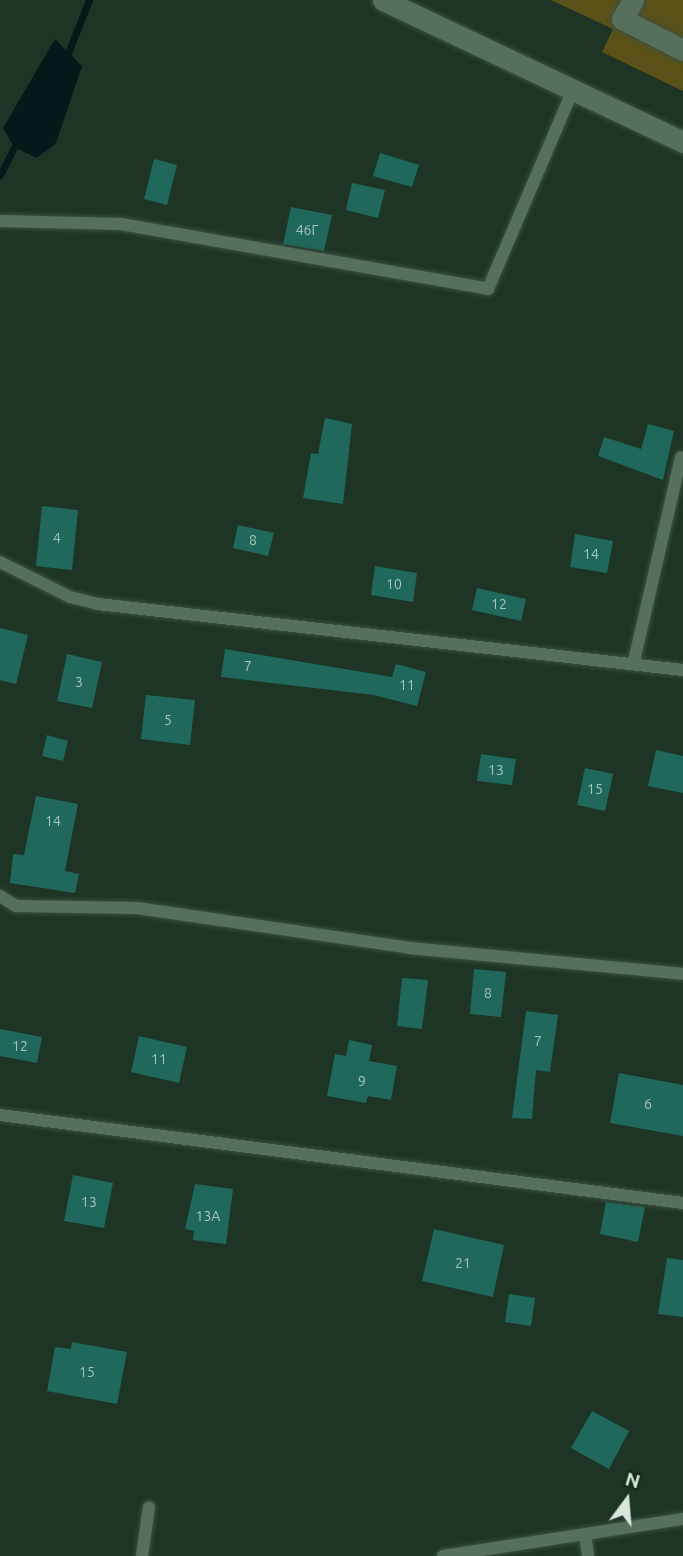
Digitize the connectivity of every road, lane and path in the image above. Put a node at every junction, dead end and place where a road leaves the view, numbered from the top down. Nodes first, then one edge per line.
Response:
1 (383, 0) edge
2 (627, 9) edge
3 (683, 51) edge
4 (573, 90) junction
5 (683, 142) edge
6 (0, 221) edge
7 (681, 457) dead end
8 (0, 562) edge
9 (634, 661) junction
10 (683, 670) edge
11 (0, 896) edge
12 (683, 974) edge
13 (0, 1115) edge
14 (683, 1203) edge
15 (149, 1507) dead end
16 (683, 1519) edge
17 (585, 1534) junction
18 (142, 1556) edge
19 (443, 1556) edge
20 (588, 1556) edge

1 - 4 main road
2 - 3 main road
4 - 5 main road
4 - 6 lane
7 - 9 lane
8 - 9 lane
9 - 10 lane
11 - 12 lane
13 - 14 lane
15 - 18 lane
16 - 17 lane
17 - 19 lane
17 - 20 lane

